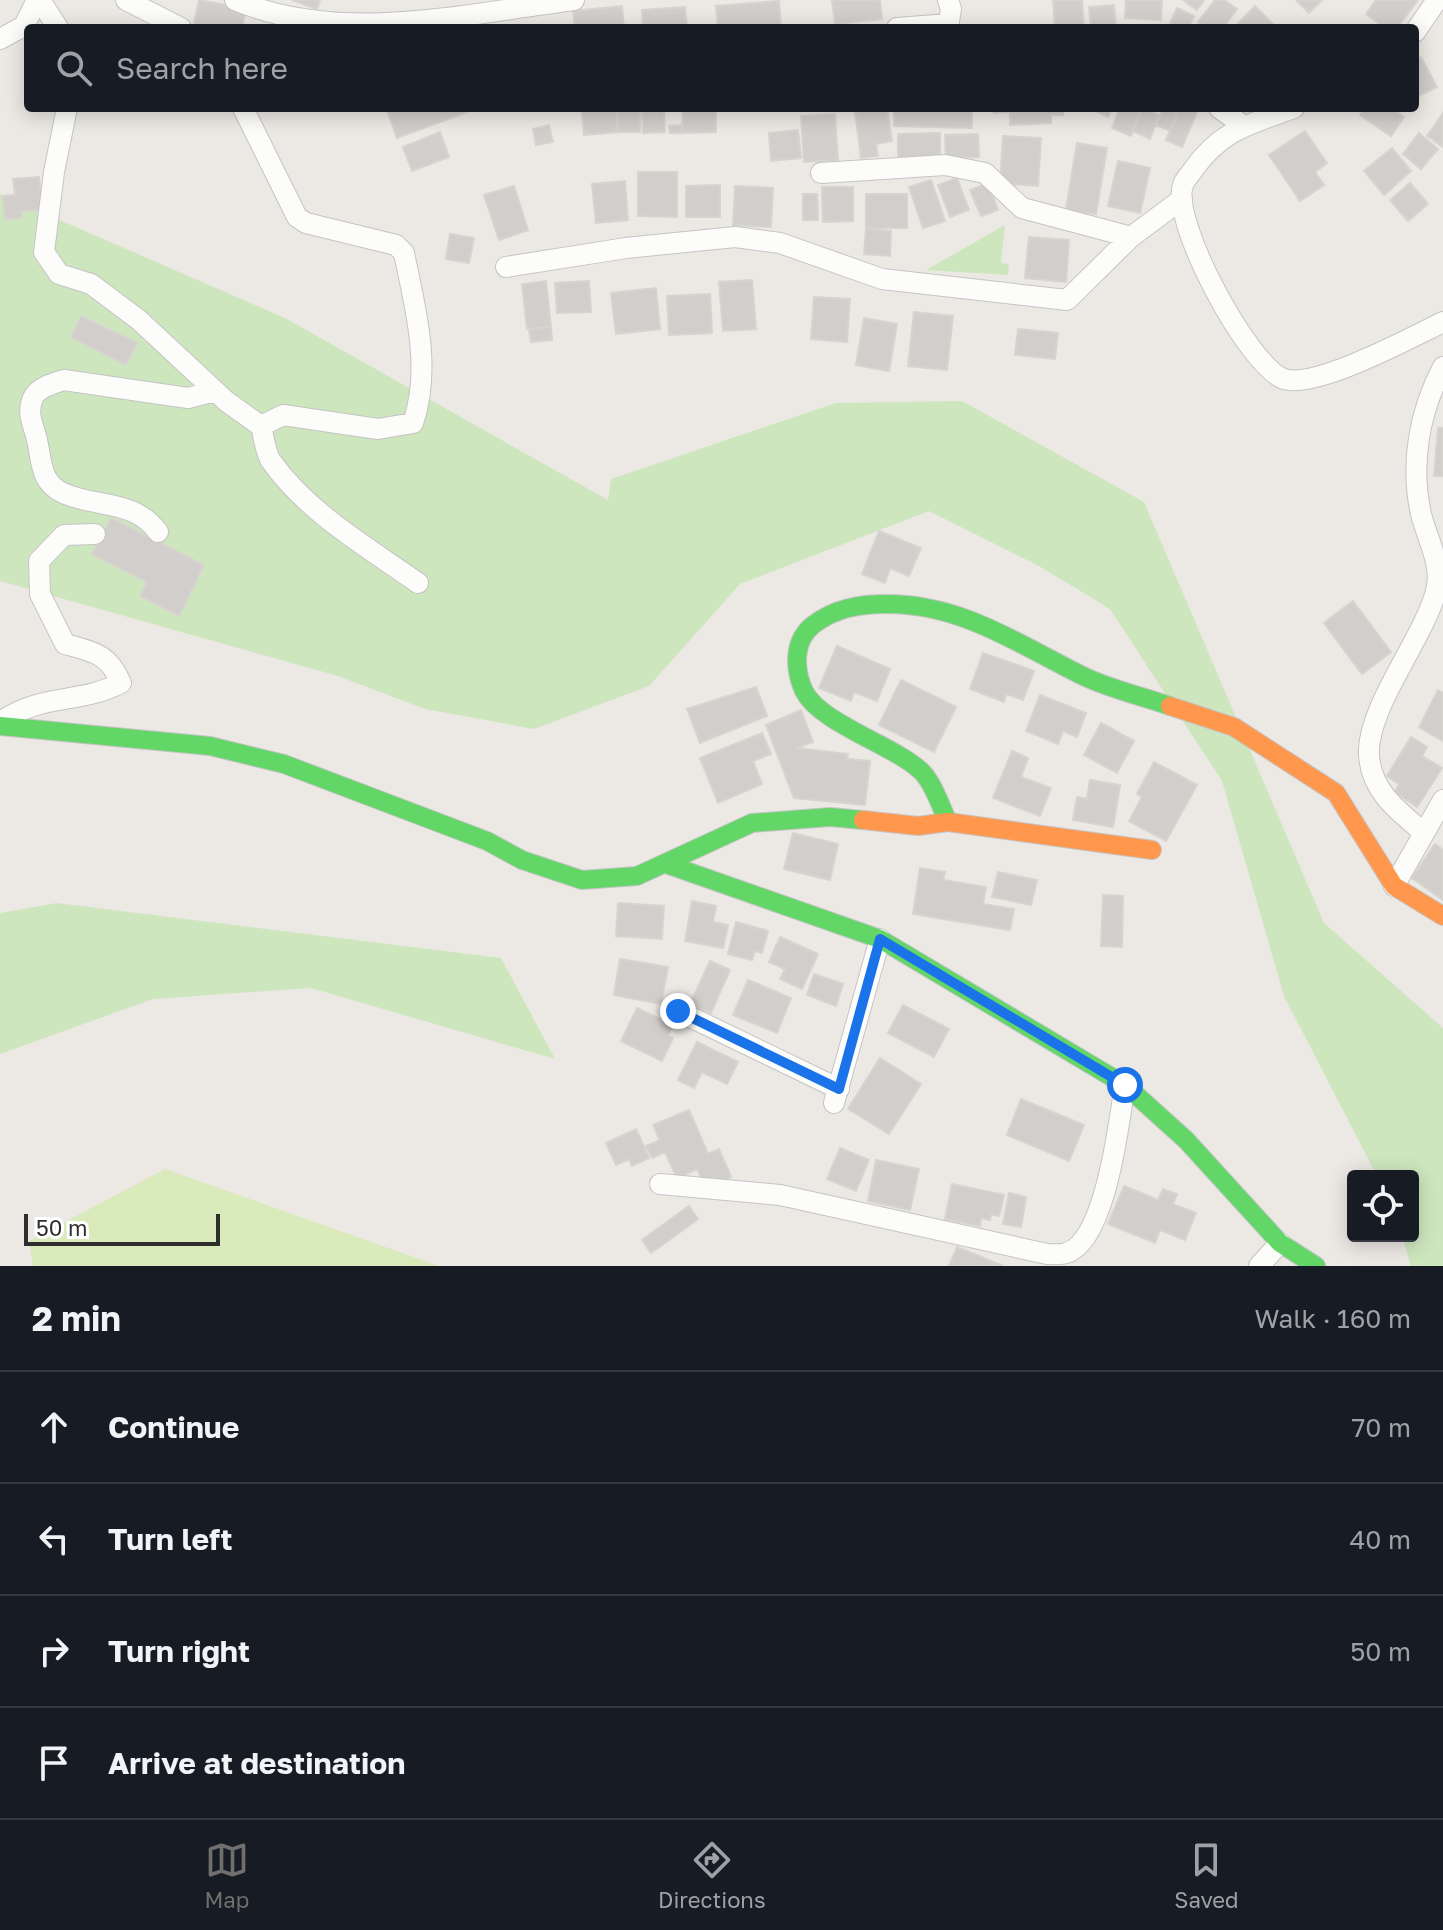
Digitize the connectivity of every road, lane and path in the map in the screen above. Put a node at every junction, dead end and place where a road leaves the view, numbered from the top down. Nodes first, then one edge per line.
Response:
1 (39, 0) edge
2 (235, 0) edge
3 (574, 0) edge
4 (948, 0) edge
5 (1437, 0) edge
6 (143, 2) edge
7 (25, 24) edge
8 (55, 24) edge
9 (175, 24) edge
10 (948, 24) edge
11 (24, 26) edge
12 (1419, 26) edge
13 (0, 39) edge
14 (66, 112) edge
15 (245, 112) edge
16 (1225, 112) edge
17 (1283, 112) edge
18 (1244, 126) junction
19 (821, 173) dead end
20 (1182, 199) junction
21 (1131, 237) junction
22 (506, 267) dead end
23 (1443, 322) edge
24 (1443, 367) edge
25 (215, 391) junction
26 (261, 426) junction
27 (158, 532) dead end
28 (95, 534) dead end
29 (418, 583) dead end
30 (0, 724) edge
31 (1443, 800) edge
32 (948, 822) junction
33 (1423, 832) junction
34 (1152, 850) dead end
35 (669, 865) junction
36 (1394, 886) junction
37 (1443, 916) edge
38 (880, 939) junction
39 (678, 1011) dead end
40 (1125, 1085) junction
41 (660, 1184) dead end
42 (1280, 1243) junction
43 (1259, 1266) edge
44 (1316, 1266) edge

1 - 7 street
1 - 8 street
2 - 3 street
4 - 10 street
5 - 12 street
6 - 9 street
11 - 13 street
14 - 25 street
15 - 26 street
16 - 18 street
17 - 18 street
18 - 20 street
19 - 21 street
20 - 21 street
20 - 23 street
21 - 22 street
24 - 33 street
25 - 26 street
25 - 27 street
26 - 29 street
28 - 30 street
30 - 35 street
31 - 33 street
32 - 34 street
32 - 35 street
32 - 36 street
33 - 36 street
35 - 38 street
36 - 37 street
38 - 39 street
38 - 40 street
40 - 41 street
40 - 42 street
42 - 43 street
42 - 44 street

